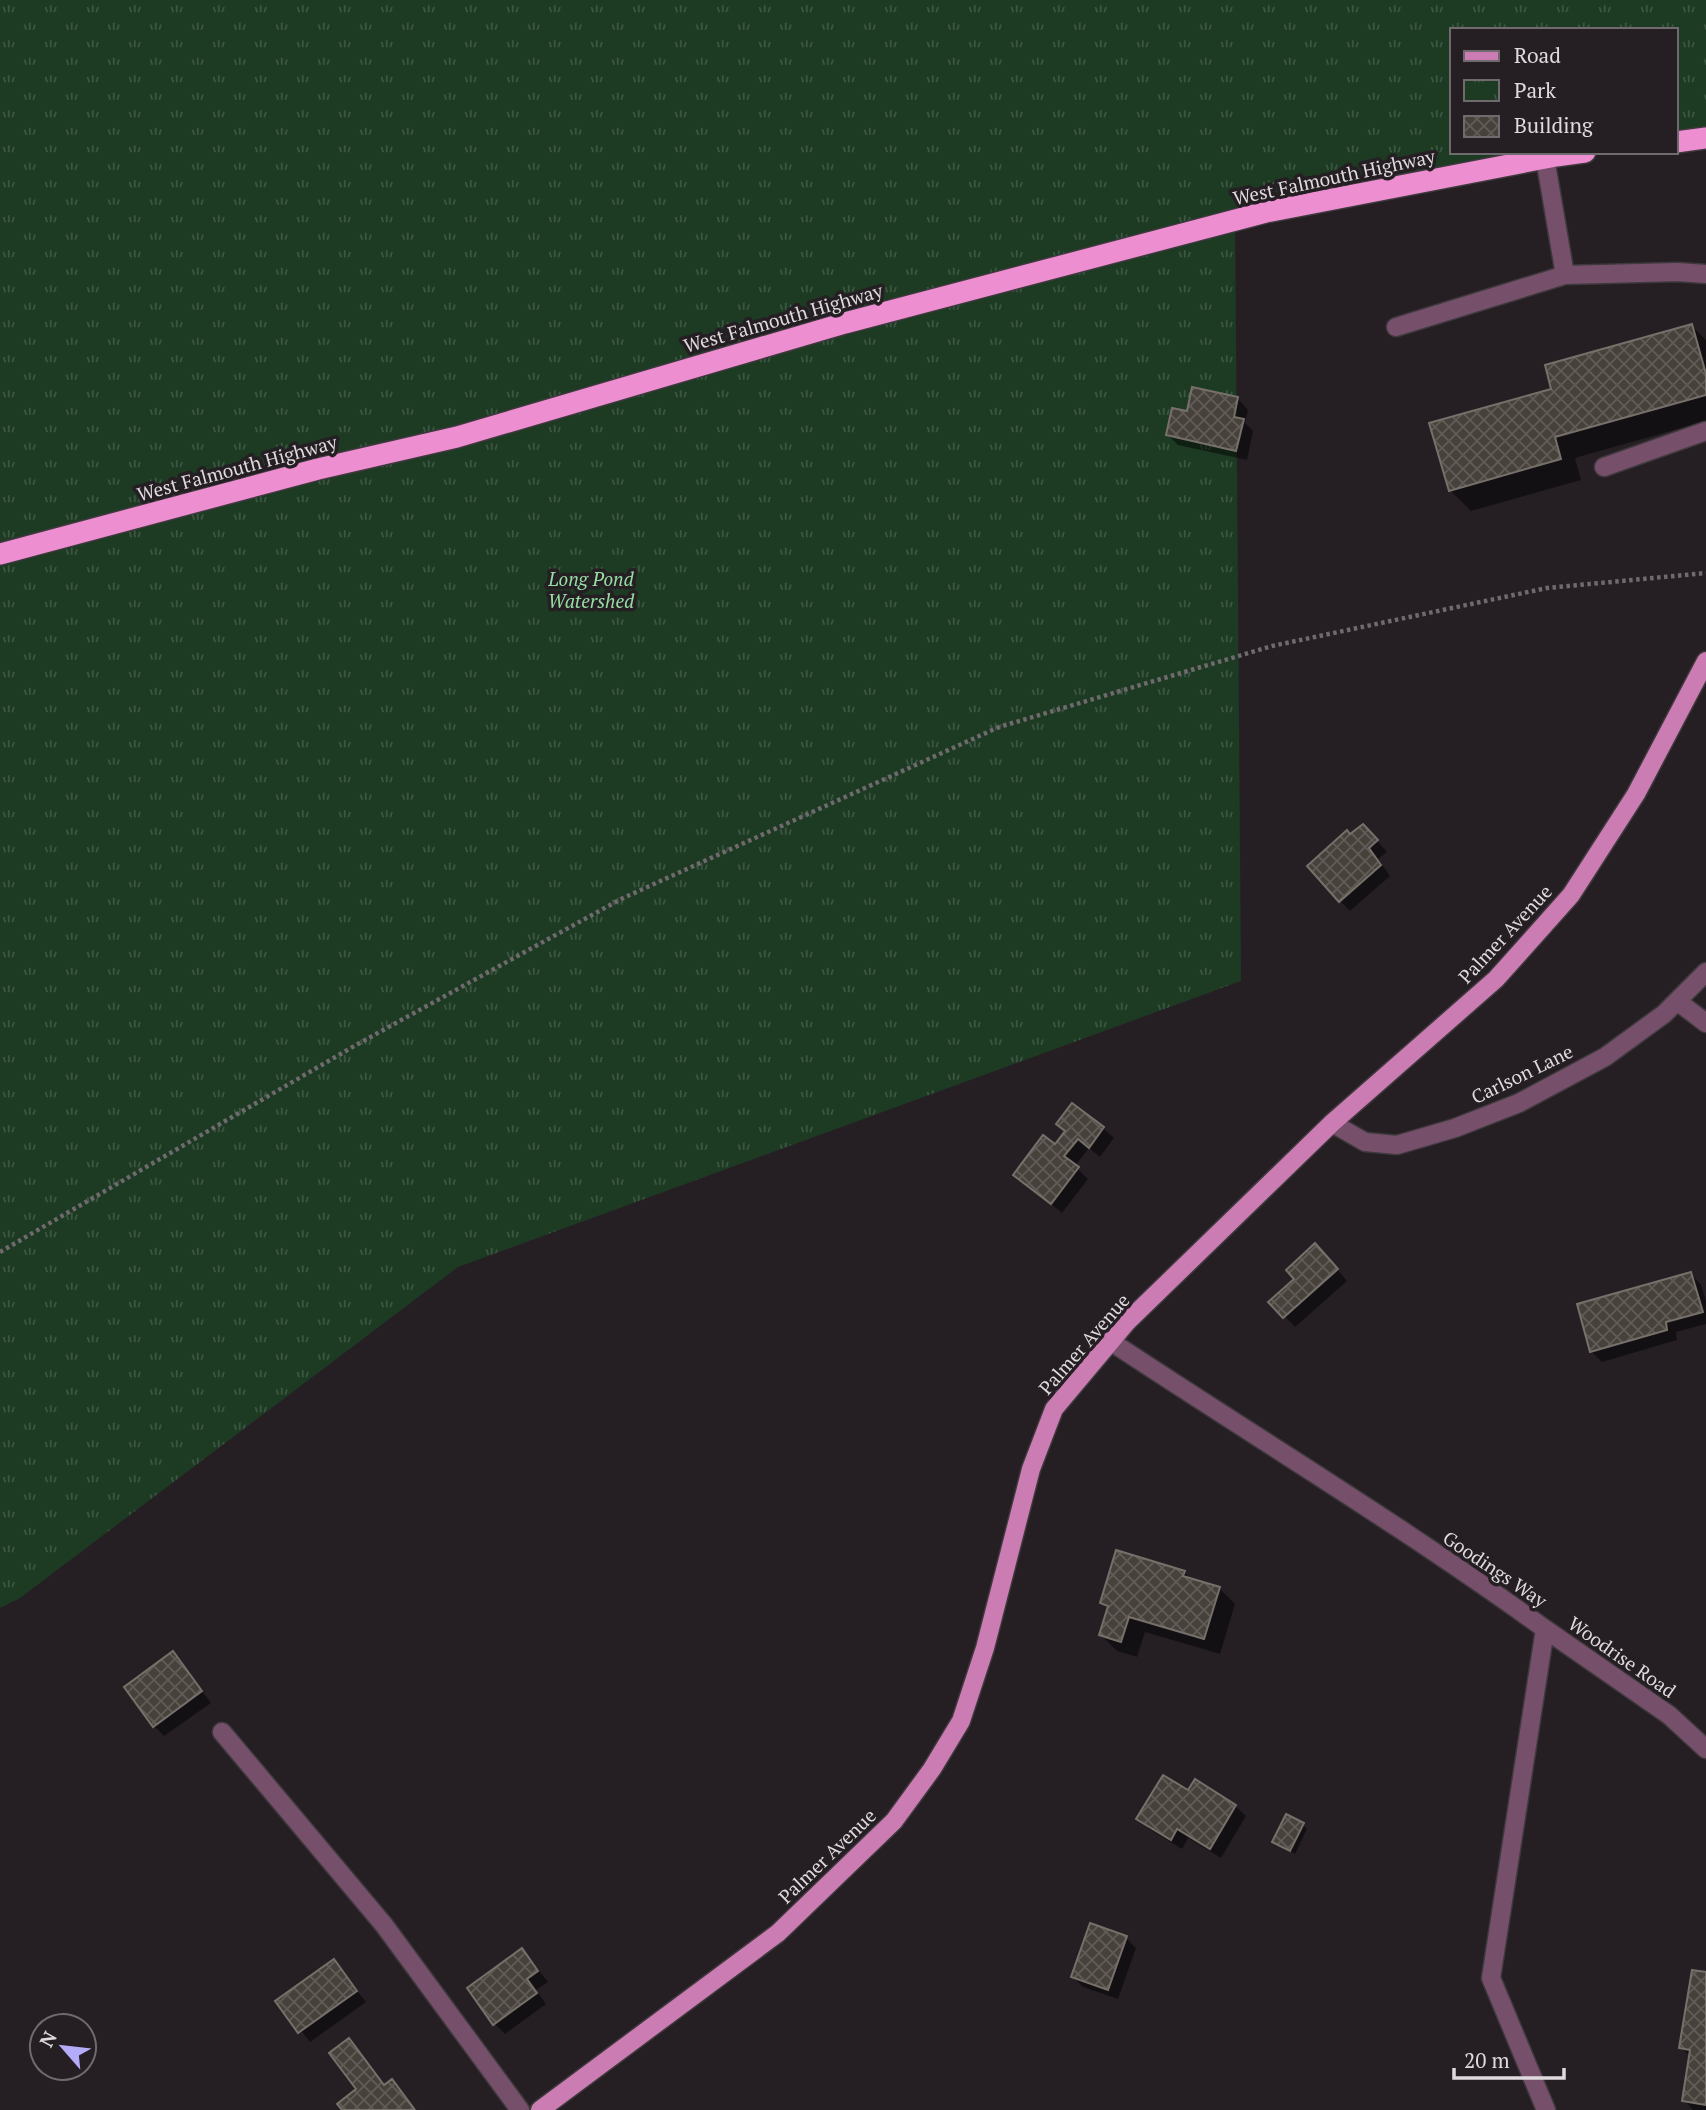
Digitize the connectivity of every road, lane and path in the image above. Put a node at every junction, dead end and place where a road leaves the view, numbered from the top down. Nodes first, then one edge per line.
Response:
1 (1706, 138) edge
2 (1678, 142) edge
3 (1572, 154) edge
4 (1545, 158) junction
5 (1706, 274) edge
6 (1565, 275) junction
7 (1396, 327) dead end
8 (1706, 431) edge
9 (1604, 467) dead end
10 (0, 554) edge
11 (1706, 573) edge
12 (1706, 661) edge
13 (1706, 972) edge
14 (1677, 1000) junction
15 (1706, 1023) edge
16 (1332, 1123) junction
17 (0, 1252) edge
18 (1110, 1341) junction
19 (1545, 1629) junction
20 (222, 1732) dead end
21 (1706, 1749) edge
22 (520, 2110) edge
23 (540, 2110) edge
24 (1546, 2110) edge

1 - 2 highway
3 - 4 highway, West Falmouth Highway
4 - 6 street
4 - 10 highway, West Falmouth Highway
5 - 6 street
6 - 7 street
8 - 9 street
11 - 17 path
12 - 16 main road, Palmer Avenue
13 - 14 street, Carlson Lane
14 - 15 street
14 - 16 street, Carlson Lane
16 - 18 main road, Palmer Avenue
18 - 19 street, Goodings Way
18 - 23 main road, Palmer Avenue
19 - 21 street, Woodrise Road
19 - 24 street, Goodings Way
20 - 22 street

